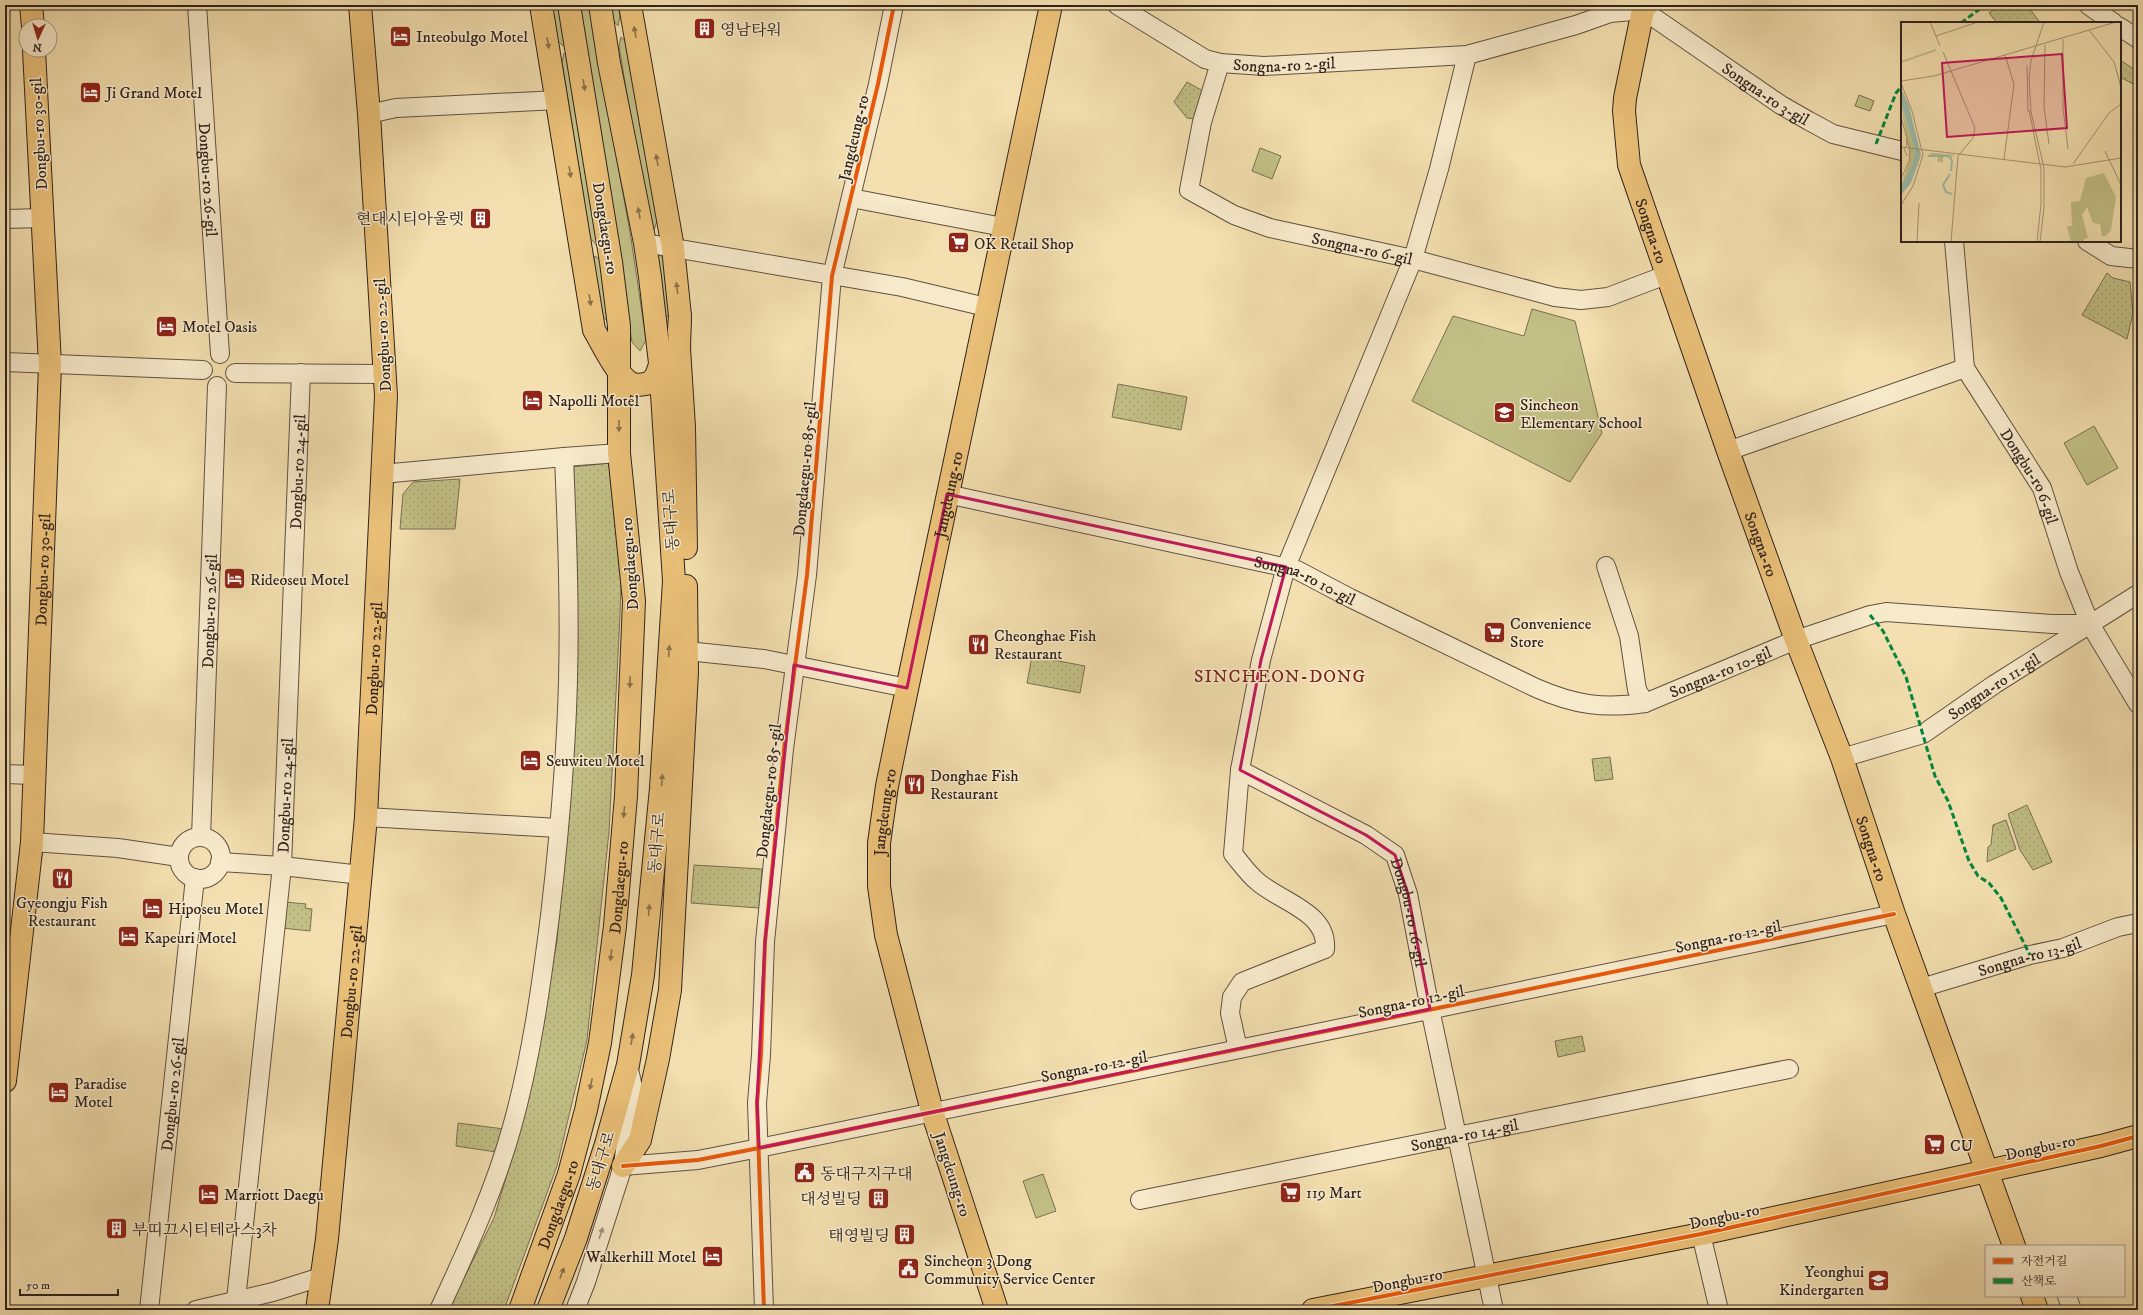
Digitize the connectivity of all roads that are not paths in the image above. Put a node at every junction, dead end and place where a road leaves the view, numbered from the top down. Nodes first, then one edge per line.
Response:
1 (31, 5) edge
2 (196, 5) edge
3 (360, 5) edge
4 (541, 5) edge
5 (570, 5) edge
6 (600, 5) edge
7 (630, 5) edge
8 (894, 5) edge
9 (1051, 5) edge
10 (1117, 5) edge
11 (2088, 5) edge
12 (1645, 8) edge
13 (32, 18) edge
14 (2113, 22) edge
15 (2121, 28) edge
16 (2138, 39) edge
17 (1467, 55) junction
18 (34, 58) edge
19 (1220, 63) junction
20 (558, 100) junction
21 (369, 114) junction
22 (1901, 151) edge
23 (851, 198) junction
24 (5, 218) edge
25 (43, 218) junction
26 (1003, 227) junction
27 (1954, 242) edge
28 (2089, 242) edge
29 (645, 243) junction
30 (673, 248) junction
31 (1413, 259) junction
32 (2138, 259) edge
33 (1666, 275) junction
34 (832, 276) junction
35 (986, 307) junction
36 (680, 316) junction
37 (220, 354) junction
38 (5, 362) edge
39 (660, 363) junction
40 (50, 365) junction
41 (1965, 368) junction
42 (203, 370) junction
43 (235, 373) junction
44 (301, 373) junction
45 (619, 373) junction
46 (385, 374) junction
47 (217, 386) junction
48 (1728, 451) junction
49 (619, 453) junction
50 (564, 457) junction
51 (382, 474) junction
52 (947, 494) junction
53 (1606, 566) dead end
54 (1286, 567) junction
55 (2138, 594) edge
56 (2090, 624) junction
57 (1796, 640) junction
58 (687, 651) junction
59 (794, 665) junction
60 (907, 688) junction
61 (1645, 703) junction
62 (2138, 704) edge
63 (1842, 758) junction
64 (1240, 770) junction
65 (5, 774) edge
66 (33, 775) junction
67 (366, 817) junction
68 (558, 828) junction
69 (201, 837) junction
70 (32, 842) junction
71 (179, 857) junction
72 (220, 862) junction
73 (282, 866) junction
74 (362, 875) junction
75 (195, 878) junction
76 (1894, 914) junction
77 (2138, 923) edge
78 (1921, 988) junction
79 (1430, 1009) junction
80 (1238, 1049) junction
81 (628, 1065) junction
82 (1789, 1069) dead end
83 (5, 1081) edge
84 (932, 1111) junction
85 (1458, 1136) junction
86 (2138, 1136) edge
87 (759, 1148) junction
88 (623, 1166) junction
89 (1987, 1171) junction
90 (1140, 1200) dead end
91 (1701, 1234) junction
92 (2014, 1245) edge
93 (1487, 1276) junction
94 (321, 1277) junction
95 (2067, 1297) edge
96 (236, 1300) junction
97 (149, 1310) edge
98 (196, 1310) edge
99 (317, 1310) edge
100 (439, 1310) edge
101 (520, 1310) edge
102 (548, 1310) edge
103 (575, 1310) edge
104 (764, 1310) edge
105 (997, 1310) edge
106 (1313, 1310) edge
107 (1494, 1310) edge
108 (1719, 1310) edge
109 (2072, 1310) edge

1 - 13 main road
2 - 37 street, Dongbu-ro 26-gil
3 - 21 main road, Dongbu-ro 22-gil
4 -> 20 main road
5 -> 45 main road, Dongdaegu-ro
29 -> 6 main road, Dongdaegu-ro
30 -> 7 main road
8 - 23 street, Jangdeung-ro
9 - 26 main road, Jangdeung-ro
10 - 19 street, Songna-ro 2-gil
11 - 14 street
12 - 17 street, Songna-ro 2-gil
12 - 22 street, Songna-ro 3-gil
12 - 33 main road, Songna-ro
15 - 16 street
17 - 19 street, Songna-ro 2-gil
17 - 31 street
18 - 25 main road, Dongbu-ro 30-gil
19 - 31 street, Songna-ro 6-gil
20 - 21 street
20 -> 45 main road
21 - 46 main road, Dongbu-ro 22-gil
23 - 26 street, Jangdeung-ro
23 - 34 street, Dongdaegu-ro 85-gil
24 - 25 street
25 - 40 main road, Dongbu-ro 30-gil
26 - 35 main road, Jangdeung-ro
27 - 41 street, Dongbu-ro 6-gil
28 - 32 street
29 - 30 street
29 - 39 main road, Dongdaegu-ro
30 - 34 street
36 -> 30 main road
31 - 33 street, Songna-ro 6-gil
31 - 54 street
33 - 48 main road, Songna-ro
34 - 35 street
34 - 59 street, Dongdaegu-ro 85-gil
35 - 52 main road, Jangdeung-ro
36 - 39 main road
36 - 58 main road
37 - 42 street
37 - 43 street
38 - 40 street
39 - 45 main road
81 -> 39 main road, 동대구로
40 - 42 street
40 - 66 main road, Dongbu-ro 30-gil
41 - 48 street
41 - 56 street, Dongbu-ro 6-gil
42 - 47 street
43 - 44 street
43 - 47 street
44 - 46 street
44 - 73 street, Dongbu-ro 24-gil
45 -> 49 main road, Dongdaegu-ro
46 - 51 main road, Dongbu-ro 22-gil
47 - 69 street, Dongbu-ro 26-gil
48 - 57 main road, Songna-ro
49 - 50 street
49 -> 101 main road, Dongdaegu-ro
50 - 51 street
50 - 68 street
51 - 67 main road, Dongbu-ro 22-gil
52 - 54 street, Songna-ro 10-gil
52 - 60 main road, Jangdeung-ro
53 - 61 street
54 - 61 street, Songna-ro 10-gil
54 - 64 street
55 - 56 street, Songna-ro 11-gil
56 - 57 street, Songna-ro 10-gil
56 - 62 street, Dongbu-ro 6-gil
56 - 63 street, Songna-ro 11-gil
57 - 61 street, Songna-ro 10-gil
57 - 63 main road, Songna-ro
58 - 59 street
58 - 88 main road
59 - 60 street
59 - 87 street, Dongdaegu-ro 85-gil
60 - 84 main road, Jangdeung-ro
63 - 76 main road, Songna-ro
64 - 79 street, Dongbu-ro 16-gil
64 - 80 street
65 - 66 street
66 - 70 main road, Dongbu-ro 30-gil
67 - 68 street
67 - 74 main road, Dongbu-ro 22-gil
68 - 100 street
69 - 71 street
69 - 72 street
70 - 71 street
70 - 83 main road, Dongbu-ro 30-gil
71 - 75 street
72 - 73 street
72 - 75 street
73 - 74 street
73 - 96 street, Dongbu-ro 24-gil
74 - 94 main road, Dongbu-ro 22-gil
75 - 97 street, Dongbu-ro 26-gil
76 - 78 main road, Songna-ro
76 - 79 street, Songna-ro 12-gil
77 - 78 street, Songna-ro 13-gil
78 - 89 main road, Songna-ro
79 - 80 street, Songna-ro 12-gil
79 - 85 street, Dongbu-ro 16-gil
80 - 84 street, Songna-ro 12-gil
81 - 88 street
102 -> 81 main road, 동대구로
82 - 85 street, Songna-ro 14-gil
84 - 87 street, Songna-ro 12-gil
84 - 105 main road, Jangdeung-ro
85 - 90 street, Songna-ro 14-gil
85 - 93 street, Dongbu-ro 16-gil
86 - 89 main road, Dongbu-ro
87 - 88 street, Songna-ro 12-gil
87 - 104 street, Dongdaegu-ro 85-gil
103 -> 88 street
89 - 91 main road, Dongbu-ro
89 - 92 main road, Songna-ro
91 - 93 main road, Dongbu-ro
91 - 108 street, Dongbu-ro
93 - 106 main road, Dongbu-ro
93 - 107 street, Dongbu-ro 16-gil
94 - 96 street
94 - 99 main road, Dongbu-ro 22-gil
95 - 109 street
96 - 98 street

